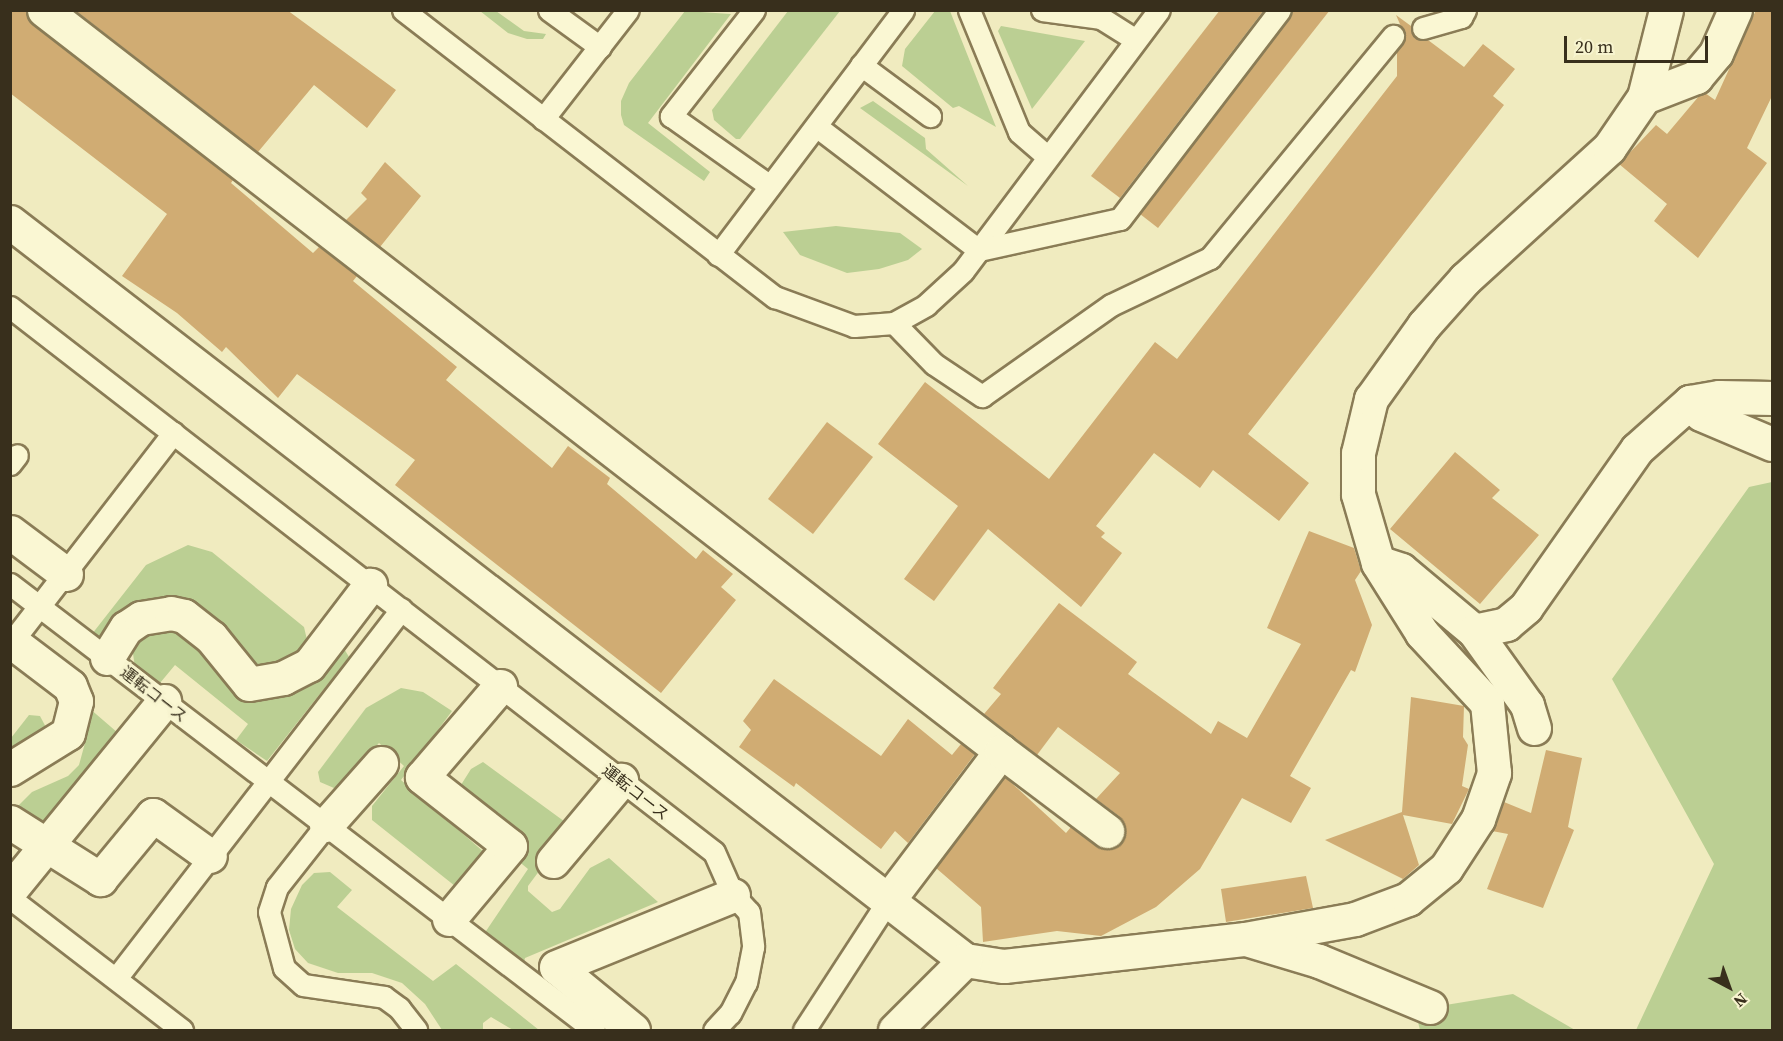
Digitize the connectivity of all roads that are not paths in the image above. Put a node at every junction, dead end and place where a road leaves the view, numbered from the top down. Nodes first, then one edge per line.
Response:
1 (44, 10) edge
2 (403, 10) edge
3 (549, 10) edge
4 (628, 10) edge
5 (754, 10) edge
6 (903, 10) edge
7 (969, 10) edge
8 (1042, 10) edge
9 (1159, 10) edge
10 (1280, 10) edge
11 (1465, 10) edge
12 (1666, 10) edge
13 (1735, 10) edge
14 (1423, 28) dead end
15 (1393, 36) dead end
16 (1136, 40) junction
17 (600, 47) junction
18 (861, 65) junction
19 (1644, 97) junction
20 (930, 116) dead end
21 (543, 120) junction
22 (816, 126) junction
23 (1048, 157) junction
24 (770, 186) junction
25 (10, 222) edge
26 (979, 250) junction
27 (718, 255) junction
28 (10, 306) edge
29 (894, 323) junction
30 (1773, 398) edge
31 (1690, 402) junction
32 (173, 433) junction
33 (1773, 444) edge
34 (10, 532) edge
35 (1378, 563) junction
36 (66, 574) junction
37 (10, 584) edge
38 (370, 585) junction
39 (39, 606) junction
40 (400, 609) junction
41 (1474, 632) junction
42 (11, 643) edge
43 (107, 658) junction
44 (500, 686) junction
45 (164, 701) junction
46 (1534, 728) dead end
47 (1001, 751) junction
48 (381, 762) dead end
49 (10, 769) edge
50 (621, 780) junction
51 (268, 781) junction
52 (10, 822) edge
53 (326, 825) junction
54 (1107, 831) dead end
55 (48, 843) junction
56 (210, 856) junction
57 (554, 861) dead end
58 (10, 890) edge
59 (733, 894) junction
60 (10, 898) edge
61 (889, 899) junction
62 (449, 919) junction
63 (1245, 939) junction
64 (965, 960) junction
65 (117, 977) junction
66 (1430, 1007) dead end
67 (182, 1030) edge
68 (416, 1030) edge
69 (594, 1030) edge
70 (633, 1030) edge
71 (714, 1030) edge
72 (804, 1030) edge
73 (896, 1030) edge

1 - 47 street
2 - 21 lane
3 - 17 lane
4 - 17 lane
5 - 24 lane
6 - 18 lane
7 - 23 lane
8 - 16 lane
9 - 16 lane
10 - 26 lane
11 - 14 lane
12 - 19 street
13 - 19 street
15 - 29 lane
16 - 23 lane
17 - 21 lane
18 - 20 lane
18 - 22 lane
19 - 35 street
21 - 27 lane
22 - 24 lane
22 - 26 lane
23 - 26 lane
24 - 27 lane
25 - 61 street
26 - 29 lane
27 - 29 lane
28 - 32 lane, 運転コース
30 - 31 street
31 - 33 street
31 - 41 street
32 - 36 lane
32 - 38 lane, 運転コース
34 - 36 street
35 - 41 street
35 - 63 street
36 - 39 lane
37 - 39 lane, 運転コース
38 - 40 lane, 運転コース
38 - 43 street
39 - 42 lane
39 - 43 lane, 運転コース
40 - 44 lane, 運転コース
40 - 51 lane
41 - 46 street
42 - 49 street
43 - 45 lane, 運転コース
44 - 50 lane, 運転コース
44 - 62 street
45 - 51 lane, 運転コース
45 - 55 street
47 - 54 street
47 - 61 street
48 - 53 street
50 - 57 street
50 - 59 lane, 運転コース
51 - 53 lane, 運転コース
51 - 56 lane
52 - 55 street
53 - 62 lane, 運転コース
53 - 68 lane
55 - 56 street
55 - 58 street
56 - 65 lane
59 - 70 street
59 - 71 lane, 運転コース
60 - 65 lane
61 - 64 street
61 - 72 lane
62 - 69 lane, 運転コース
63 - 64 street
63 - 66 street
64 - 73 street
65 - 67 lane

